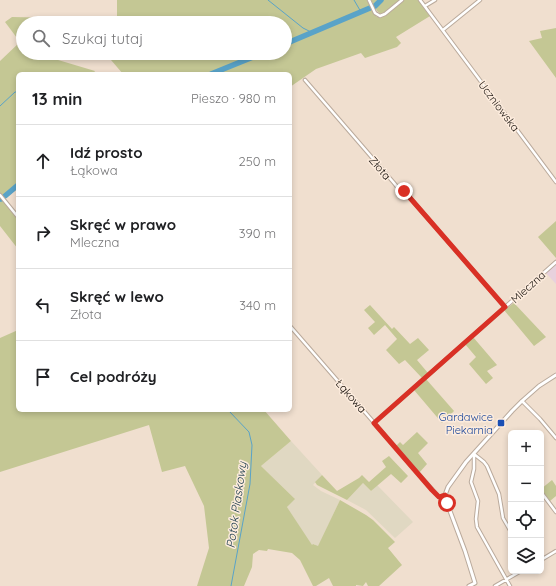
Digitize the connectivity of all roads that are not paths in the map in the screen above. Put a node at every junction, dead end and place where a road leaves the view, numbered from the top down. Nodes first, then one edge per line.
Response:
1 (369, 0) edge
2 (402, 0) edge
3 (420, 0) edge
4 (435, 0) edge
5 (480, 0) edge
6 (425, 6) junction
7 (443, 30) junction
8 (305, 80) dead end
9 (556, 182) edge
10 (0, 195) edge
11 (16, 215) edge
12 (556, 262) edge
13 (505, 307) junction
14 (292, 328) edge
15 (556, 374) edge
16 (522, 401) junction
17 (374, 423) junction
18 (556, 438) edge
19 (474, 454) junction
20 (445, 495) junction
21 (544, 496) edge
22 (556, 512) edge
23 (508, 527) edge
24 (556, 551) edge
25 (544, 558) edge
26 (516, 574) edge
27 (506, 580) junction
28 (475, 585) edge
29 (469, 586) edge
30 (495, 586) edge
31 (510, 586) edge

1 - 2 street
3 - 6 street, Uczniowska
4 - 6 street
5 - 7 street
6 - 7 street, Uczniowska
7 - 9 street, Uczniowska
8 - 13 street, Złota
10 - 11 street
12 - 13 street, Mleczna
13 - 17 street, Mleczna
14 - 17 street, Łąkowa
15 - 16 street
16 - 18 street
16 - 19 street
17 - 20 street, Łąkowa
19 - 20 street
19 - 23 street
19 - 27 street
20 - 28 street
21 - 22 street
24 - 25 street
26 - 27 street
27 - 30 street
27 - 31 street
28 - 29 street

